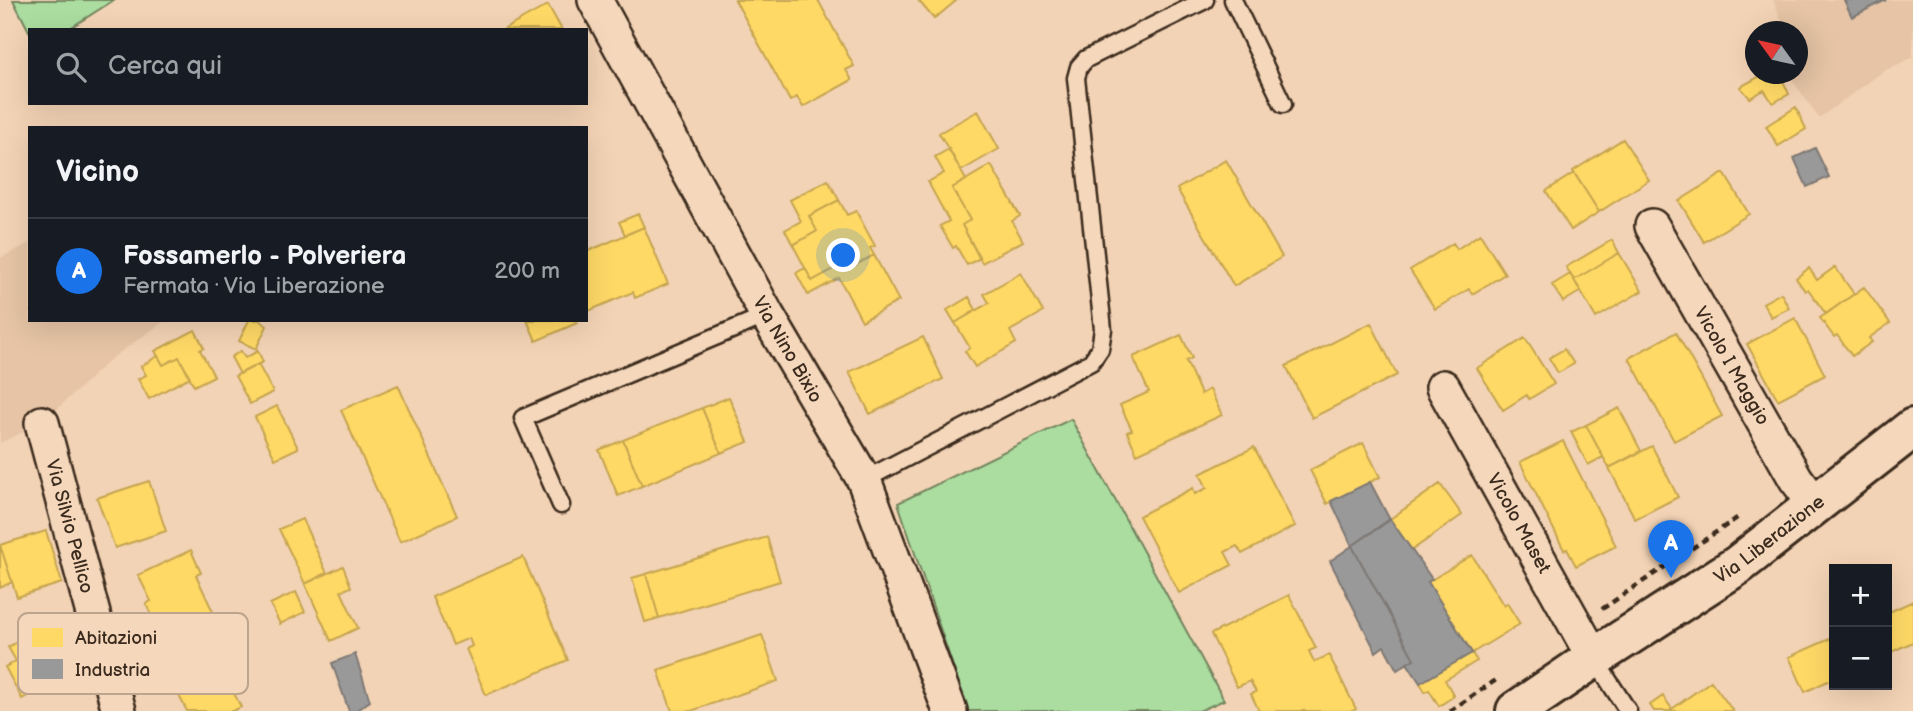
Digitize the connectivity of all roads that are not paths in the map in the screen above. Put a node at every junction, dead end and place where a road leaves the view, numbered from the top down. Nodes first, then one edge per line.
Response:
1 (595, 0) edge
2 (1205, 0) edge
3 (1233, 0) edge
4 (1283, 104) dead end
5 (1653, 226) dead end
6 (767, 315) junction
7 (1443, 387) dead end
8 (42, 422) dead end
9 (1913, 428) edge
10 (864, 480) junction
11 (1815, 504) junction
12 (561, 505) dead end
13 (93, 613) edge
14 (1585, 642) junction
15 (114, 694) edge
16 (119, 711) edge
17 (950, 711) edge
18 (1516, 711) edge
19 (1628, 711) edge

1 - 6 street, Via Nino Bixio
2 - 10 lane
3 - 4 lane
5 - 11 street, Vicolo I Maggio
6 - 10 street, Via Nino Bixio
6 - 12 lane
7 - 14 street, Vicolo Maset
8 - 13 street, Via Silvio Pellico
9 - 11 main road, Via Liberazione
10 - 17 street, Via Nino Bixio
11 - 14 main road, Via Liberazione
14 - 18 main road, Via Liberazione
14 - 19 lane
15 - 16 street, Via Silvio Pellico

